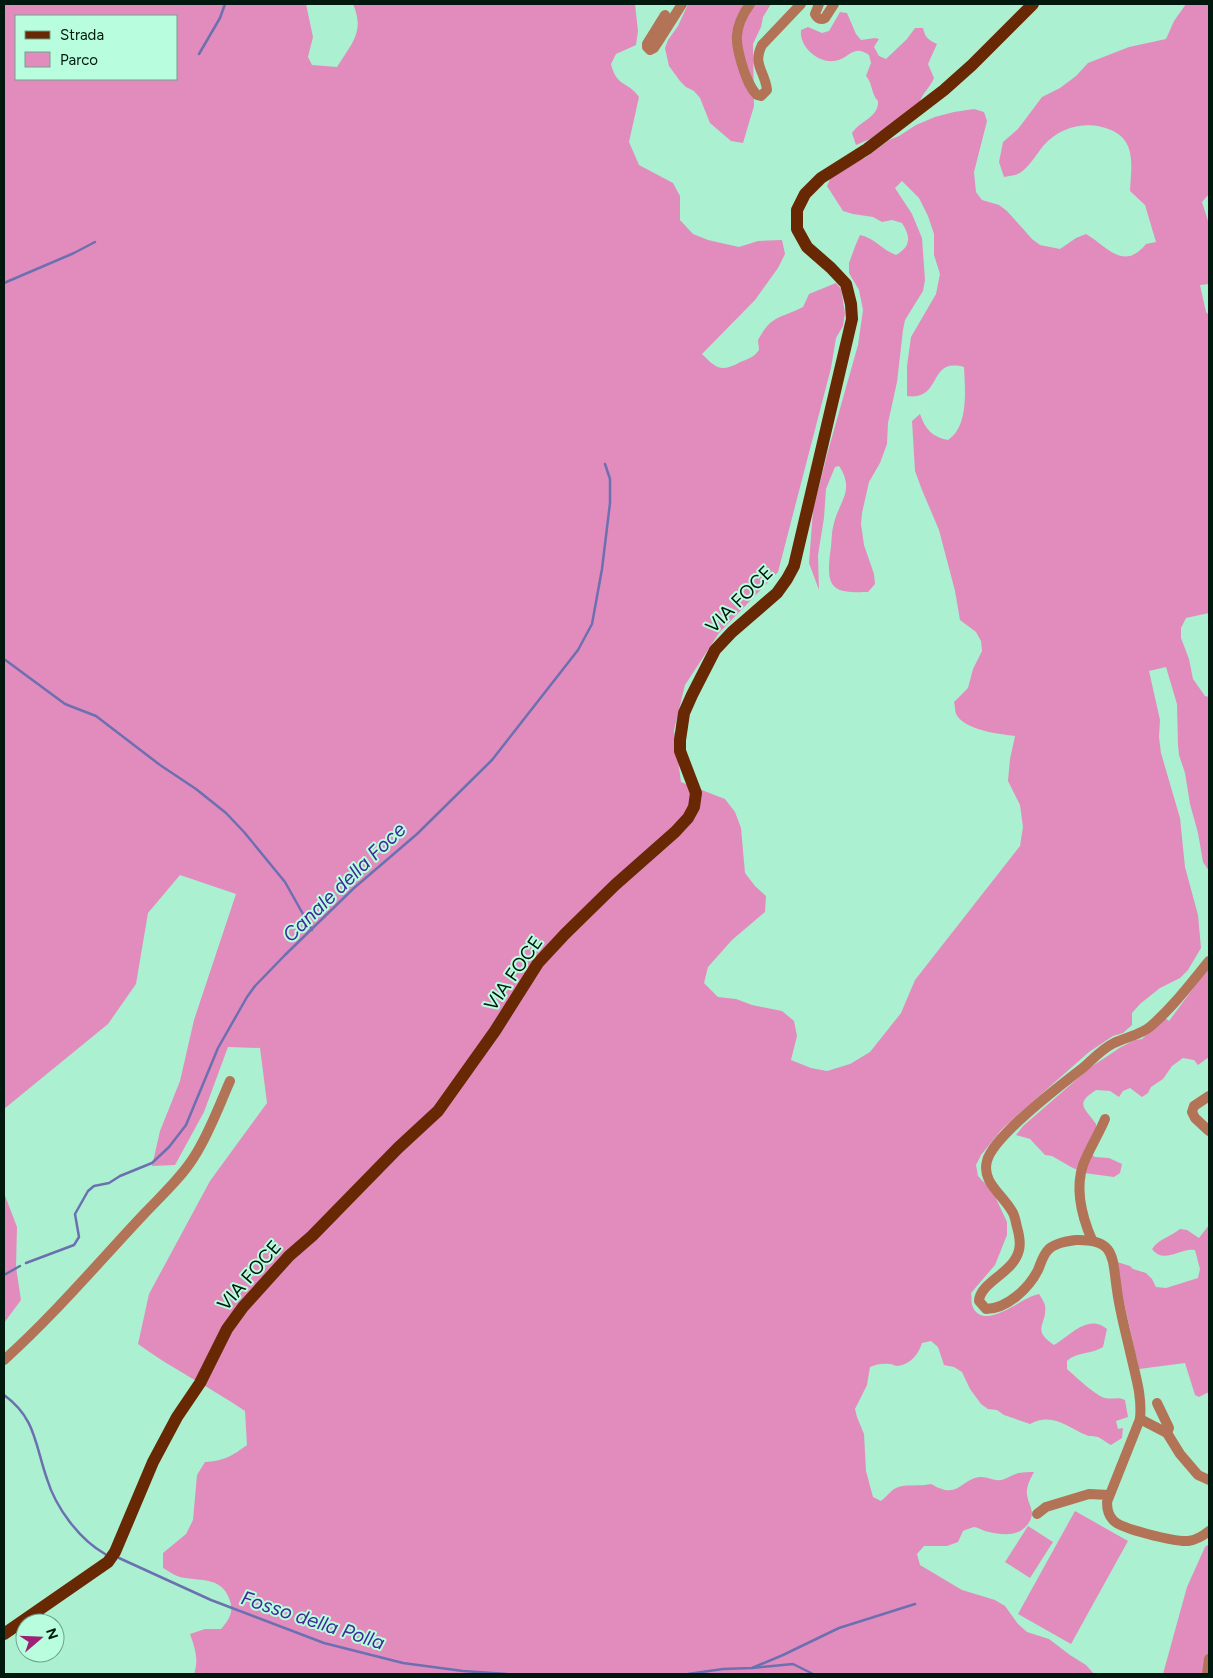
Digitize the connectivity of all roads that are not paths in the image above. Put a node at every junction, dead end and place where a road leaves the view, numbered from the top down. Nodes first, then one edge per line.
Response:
1 (682, 4) edge
2 (750, 4) edge
3 (801, 4) edge
4 (819, 4) edge
5 (834, 4) edge
6 (1033, 4) edge
7 (665, 15) dead end
8 (1209, 961) edge
9 (230, 1081) dead end
10 (1209, 1096) edge
11 (1105, 1119) dead end
12 (1209, 1132) edge
13 (1092, 1240) junction
14 (4, 1360) edge
15 (1157, 1403) dead end
16 (1140, 1420) junction
17 (1167, 1433) junction
18 (1209, 1480) edge
19 (1109, 1495) junction
20 (1037, 1514) dead end
21 (1209, 1531) edge
22 (4, 1634) edge
23 (1209, 1659) edge
24 (1207, 1674) edge

1 - 7 street
2 - 3 street
4 - 5 street
6 - 22 main road, VIA FOCE
8 - 13 street
9 - 14 street
10 - 12 street
11 - 13 street
13 - 16 street
15 - 17 street
16 - 17 street
16 - 19 street
17 - 18 street
19 - 20 street
19 - 21 street
23 - 24 street

